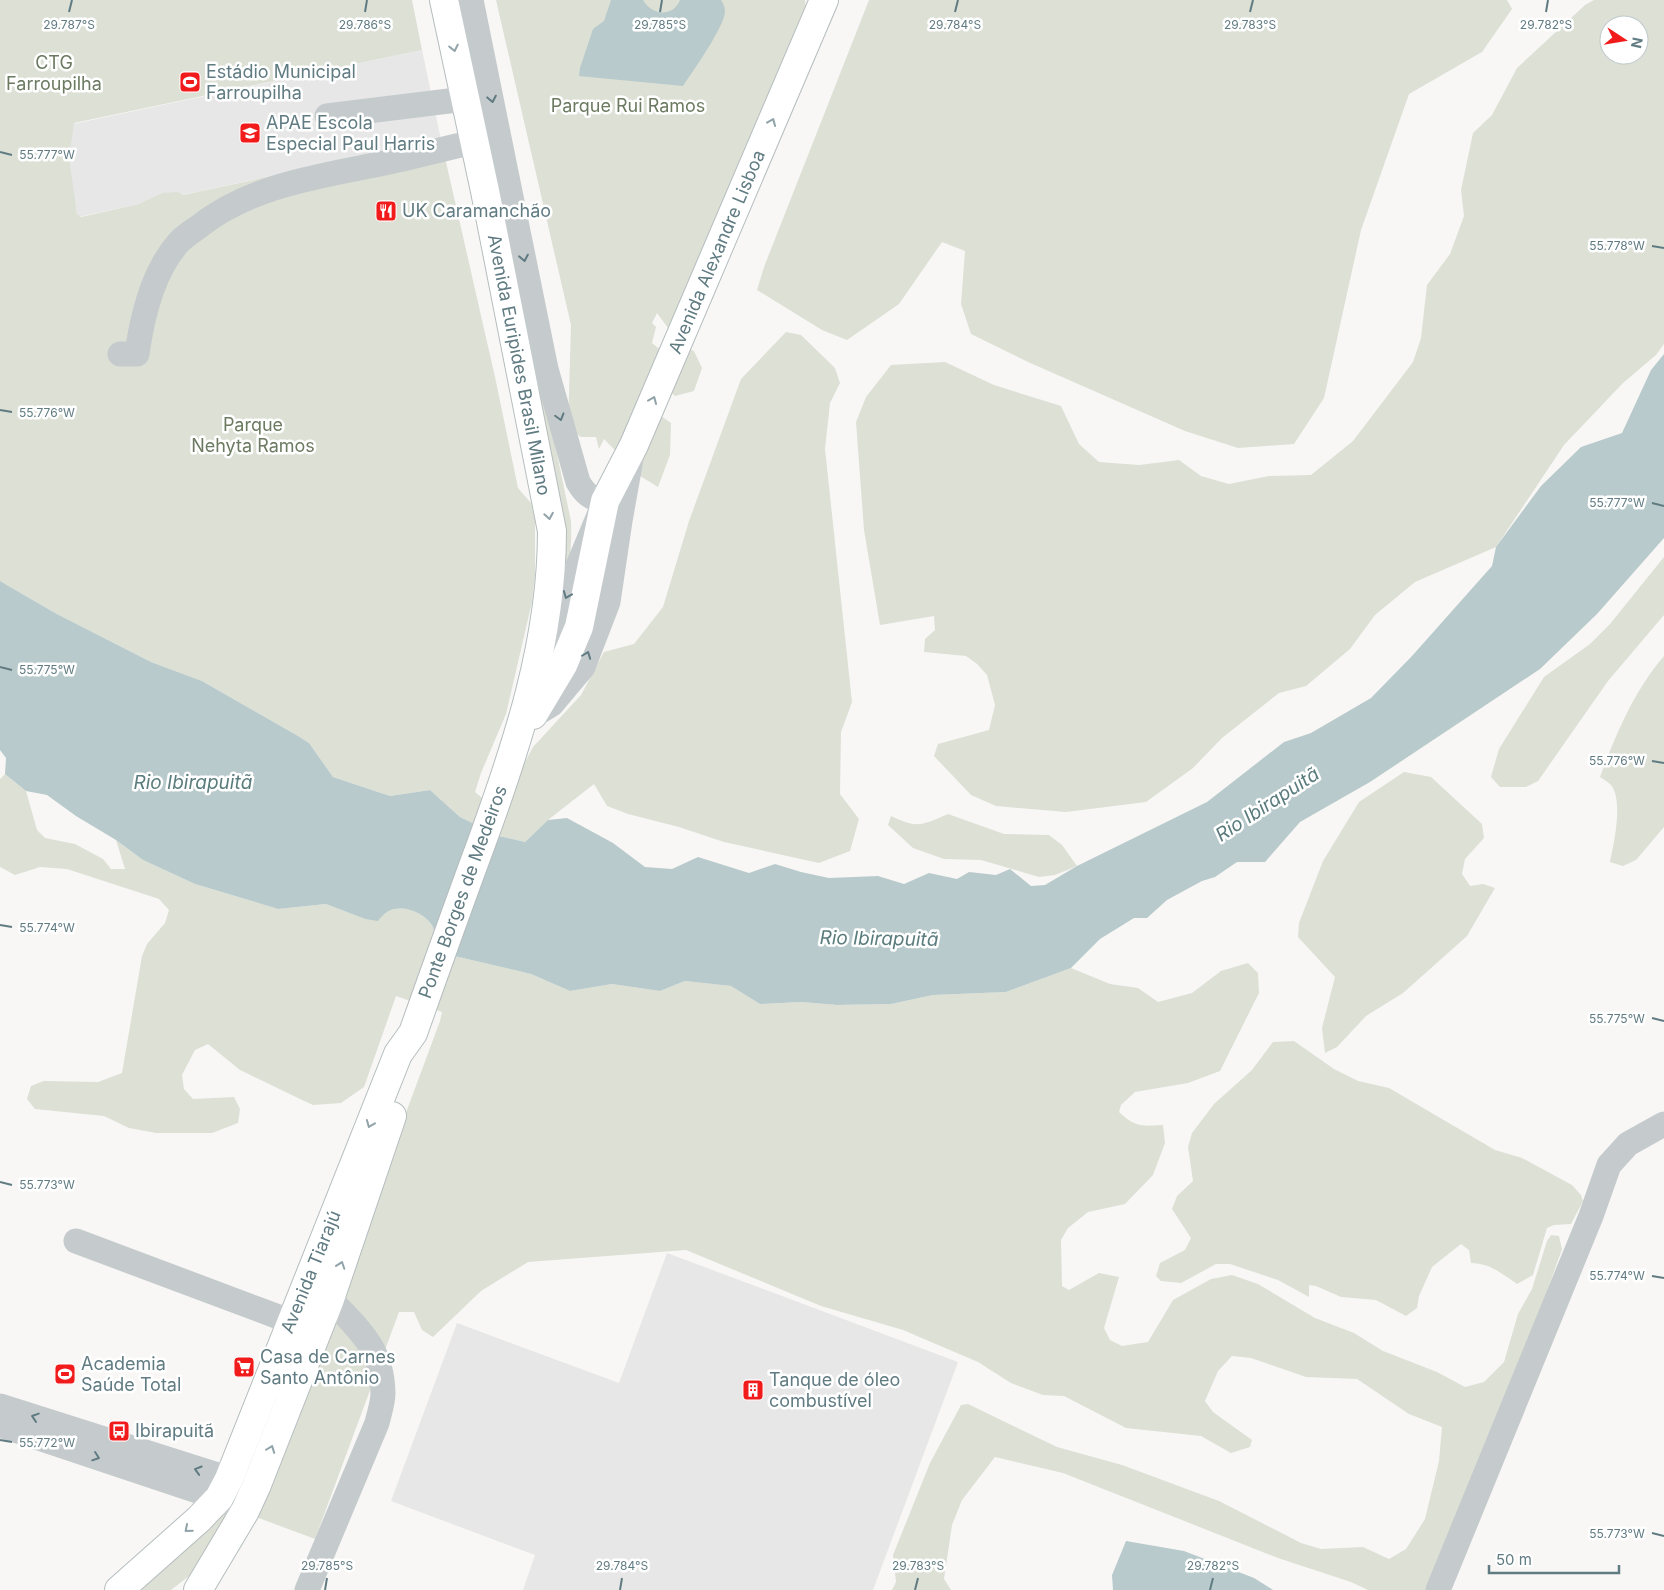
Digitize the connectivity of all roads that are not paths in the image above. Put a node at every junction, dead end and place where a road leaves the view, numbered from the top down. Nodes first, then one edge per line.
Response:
1 (444, 0) edge
2 (471, 0) edge
3 (824, 0) edge
4 (465, 99) junction
5 (327, 116) dead end
6 (474, 142) junction
7 (120, 354) dead end
8 (634, 445) junction
9 (605, 501) junction
10 (537, 663) junction
11 (526, 724) junction
12 (508, 771) joint
13 (416, 1024) junction
14 (1664, 1124) edge
15 (76, 1241) dead end
16 (330, 1299) junction
17 (292, 1322) junction
18 (0, 1406) edge
19 (0, 1426) edge
20 (224, 1489) junction
21 (250, 1499) junction
22 (204, 1580) edge
23 (119, 1590) edge
24 (185, 1590) edge
25 (307, 1590) edge
26 (1438, 1590) edge

1 -> 4 main road, Avenida Euripides Brasil Milano
2 -> 9 street, Avenida Euripides Brasil Milano
8 -> 3 main road, Avenida Alexandre Lisboa
4 - 5 street
4 - 6 main road, Avenida Euripides Brasil Milano
6 - 7 street
6 -> 10 main road, Avenida Euripides Brasil Milano
8 - 9 main road, Avenida Alexandre Lisboa
11 -> 8 street
9 -> 10 street
9 - 11 main road, Avenida Euripides Brasil Milano
10 - 11 main road, Avenida Euripides Brasil Milano
11 - 12 main road, Avenida Euripides Brasil Milano
12 - 13 main road, Ponte Borges de Medeiros
16 -> 13 main road, Avenida Tiarajú
13 -> 17 main road, Avenida Tiarajú
14 - 26 street
15 - 17 street
21 -> 16 main road, Avenida Tiarajú
16 - 25 street
17 - 20 main road, Avenida Tiarajú
20 -> 18 street
19 -> 20 street
20 - 21 street
20 -> 23 main road, Avenida Tiarajú
21 - 22 main road, Avenida Tiarajú
22 - 24 main road, Avenida Tiarajú

